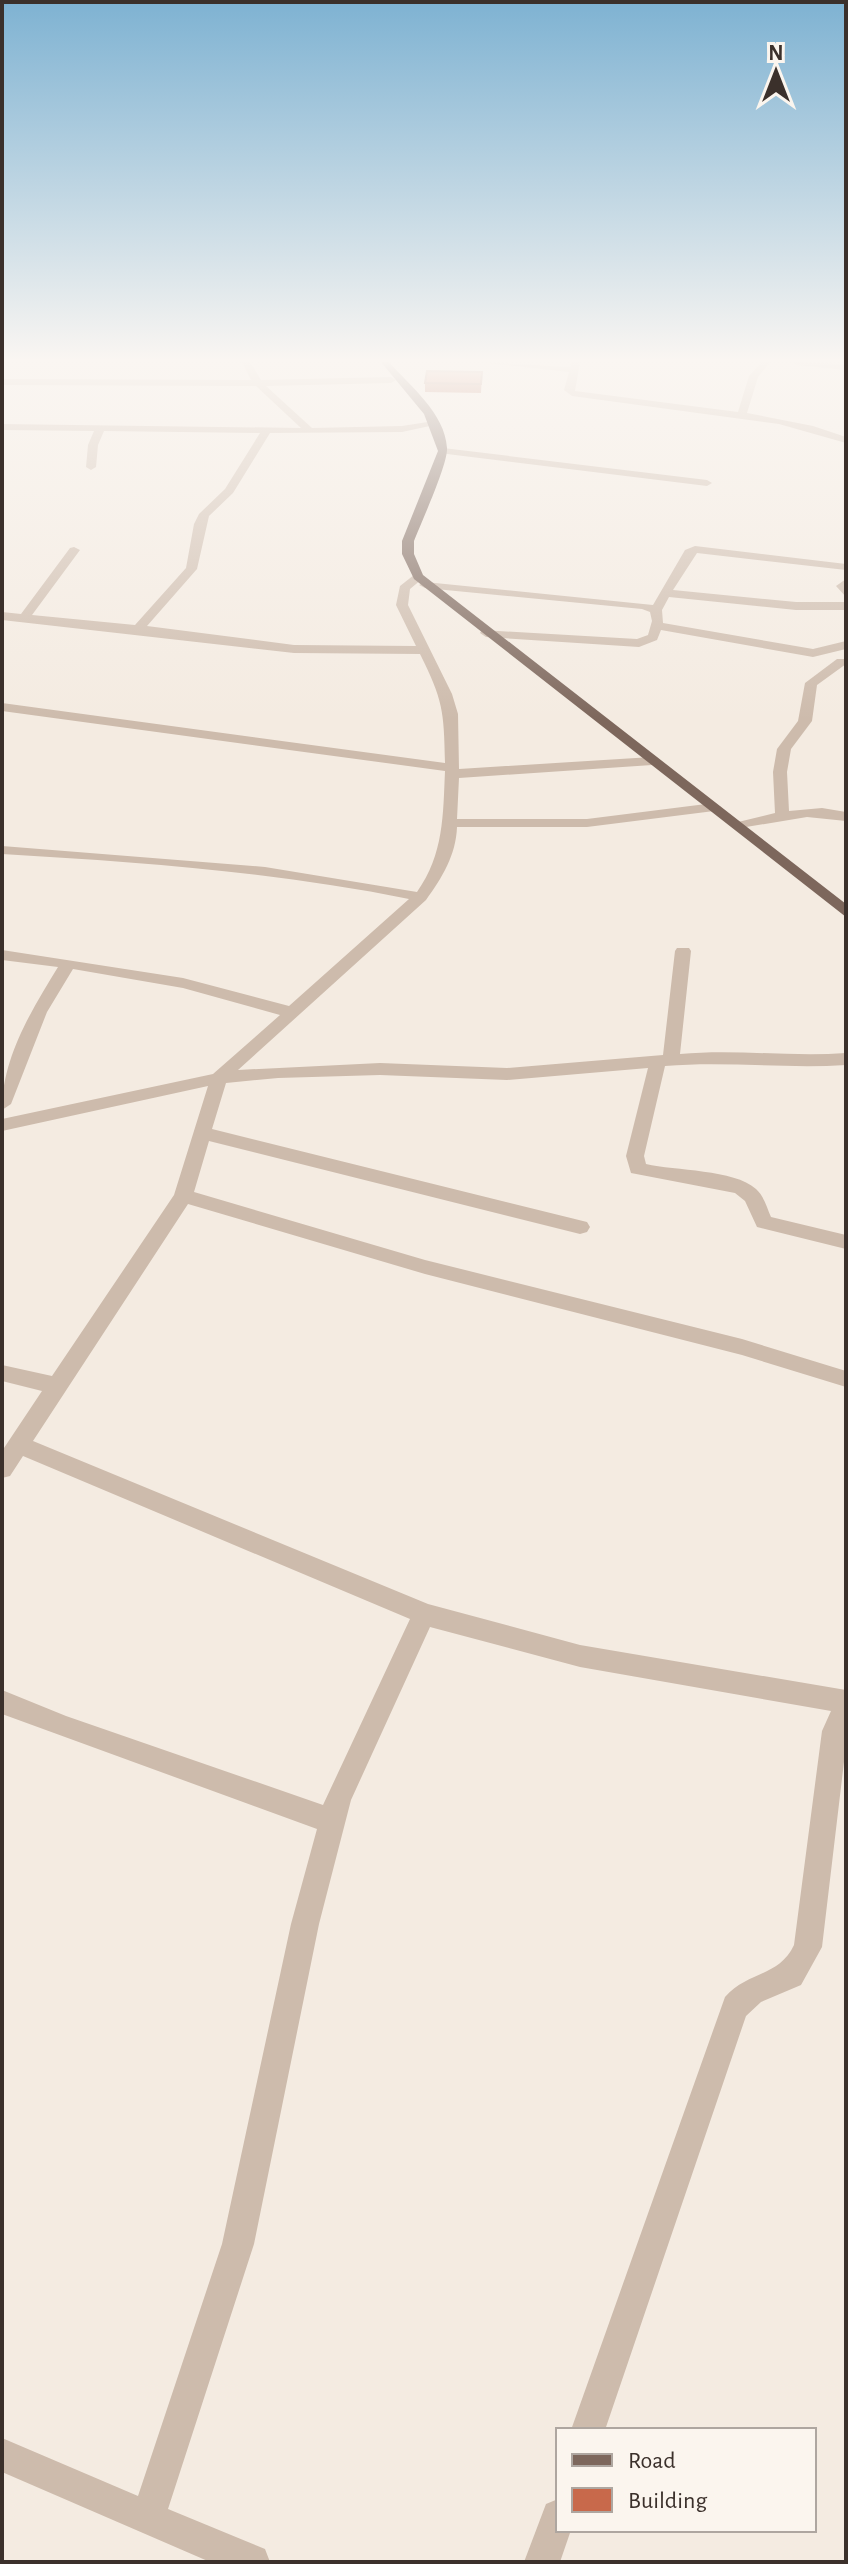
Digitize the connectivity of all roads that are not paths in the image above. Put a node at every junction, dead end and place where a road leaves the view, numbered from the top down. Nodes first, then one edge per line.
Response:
1 (235, 482) edge
2 (431, 482) edge
3 (696, 482) edge
4 (707, 483) dead end
5 (74, 550) dead end
6 (846, 567) edge
7 (421, 581) junction
8 (846, 582) edge
9 (664, 593) junction
10 (846, 593) edge
11 (846, 606) edge
12 (656, 610) junction
13 (2, 616) edge
14 (24, 618) junction
15 (657, 626) junction
16 (138, 629) junction
17 (486, 633) junction
18 (846, 645) edge
19 (423, 650) junction
20 (813, 653) junction
21 (843, 663) edge
22 (2, 707) edge
23 (652, 761) junction
24 (452, 771) junction
25 (714, 807) junction
26 (782, 816) junction
27 (846, 817) edge
28 (449, 823) junction
29 (739, 826) junction
30 (2, 850) edge
31 (421, 897) junction
32 (846, 912) edge
33 (683, 951) dead end
34 (2, 955) edge
35 (68, 964) junction
36 (289, 1012) junction
37 (846, 1059) edge
38 (664, 1060) junction
39 (219, 1078) junction
40 (2, 1104) edge
41 (2, 1125) edge
42 (202, 1133) junction
43 (183, 1196) junction
44 (580, 1227) dead end
45 (846, 1242) edge
46 (2, 1373) edge
47 (846, 1379) edge
48 (58, 1386) junction
49 (20, 1445) junction
50 (2, 1469) edge
51 (424, 1614) junction
52 (2, 1702) edge
53 (846, 1705) edge
54 (332, 1821) junction
55 (589, 2428) edge
56 (2, 2455) edge
57 (148, 2517) junction
58 (556, 2522) edge
59 (252, 2562) edge
60 (542, 2562) edge

1 - 16 street
2 - 7 main road
3 - 4 street
5 - 14 street
6 - 9 street
7 - 12 street
7 - 17 main road
7 - 19 street
8 - 10 street
9 - 11 street
9 - 12 street
12 - 15 street
13 - 14 street
14 - 16 street
15 - 17 street
15 - 20 street
16 - 19 street
17 - 23 main road
18 - 20 street
19 - 24 street
20 - 21 street
21 - 26 street
22 - 24 street
23 - 24 street
23 - 25 main road
24 - 28 street
25 - 28 street
25 - 29 main road
26 - 27 street
26 - 29 street
28 - 31 street
29 - 32 main road
30 - 31 street
31 - 36 street
33 - 38 street
34 - 35 street
35 - 36 street
35 - 40 street
36 - 39 street
37 - 38 street
38 - 39 street
38 - 45 street
39 - 41 street
39 - 42 street
42 - 43 street
42 - 44 street
43 - 47 street
43 - 48 street
46 - 48 street
48 - 49 street
49 - 50 street
49 - 51 street
51 - 53 street
51 - 54 street
52 - 54 street
53 - 55 street
54 - 57 street
56 - 57 street
57 - 59 street
58 - 60 street

